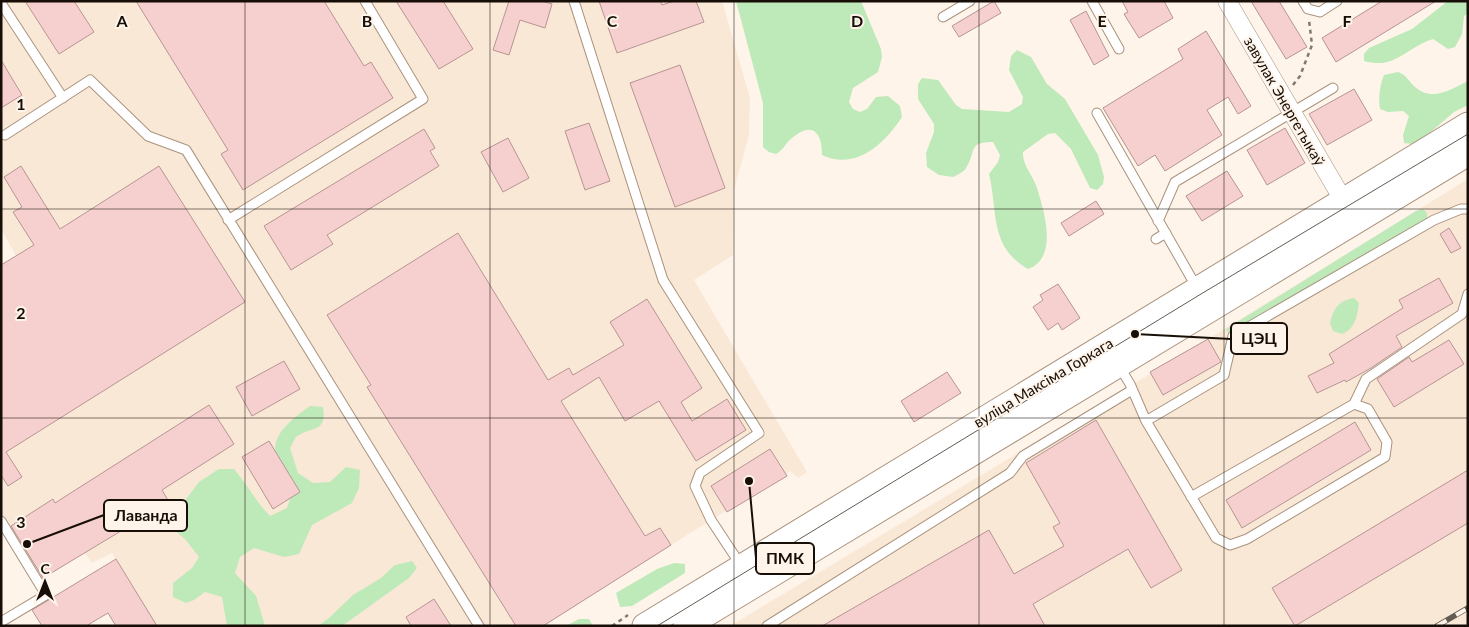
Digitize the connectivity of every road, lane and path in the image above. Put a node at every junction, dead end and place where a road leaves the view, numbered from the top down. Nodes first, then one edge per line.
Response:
1 (365, 1) edge
2 (574, 1) edge
3 (970, 1) edge
4 (1092, 1) edge
5 (1227, 1) edge
6 (1337, 1) edge
7 (1, 3) edge
8 (1306, 5) edge
9 (943, 17) dead end
10 (1119, 50) dead end
11 (1332, 88) dead end
12 (62, 98) junction
13 (1286, 105) junction
14 (1097, 113) dead end
15 (1468, 125) edge
16 (5, 135) dead end
17 (1468, 153) edge
18 (1343, 200) junction
19 (1468, 209) edge
20 (228, 220) junction
21 (1158, 221) junction
22 (1356, 222) junction
23 (1166, 233) junction
24 (1156, 239) dead end
25 (1198, 288) junction
26 (1468, 294) edge
27 (1211, 310) junction
28 (1112, 355) junction
29 (1132, 390) junction
30 (1354, 404) junction
31 (1146, 421) junction
32 (1191, 497) junction
33 (1, 521) edge
34 (742, 567) junction
35 (1, 622) edge
36 (479, 626) edge
37 (645, 626) edge
38 (686, 626) edge
39 (767, 626) edge

1 - 20 lane
2 - 34 lane
3 - 9 lane
4 - 10 lane
5 - 13 street, завулак Энергетыкаў
6 - 8 lane
7 - 12 lane
8 - 13 path
11 - 13 lane
12 - 16 lane
12 - 20 lane
13 - 18 street, завулак Энергетыкаў
13 - 21 lane
14 - 21 lane
15 - 18 main road, вуліца Максіма Горкага
17 - 22 main road, вуліца Максіма Горкага
18 - 22 street, завулак Энергетыкаў
18 - 25 main road, вуліца Максіма Горкага
19 - 31 lane
20 - 36 lane
21 - 23 lane
22 - 27 main road, вуліца Максіма Горкага
23 - 24 lane
23 - 25 lane
25 - 27 street
25 - 28 main road, вуліца Максіма Горкага
26 - 30 lane
27 - 28 main road, вуліца Максіма Горкага
28 - 29 lane
28 - 34 main road, вуліца Максіма Горкага
28 - 38 main road, вуліца Максіма Горкага
29 - 31 lane
29 - 39 lane
30 - 32 lane
30 - 32 lane
31 - 32 lane
33 - 35 lane
34 - 37 main road, вуліца Максіма Горкага

